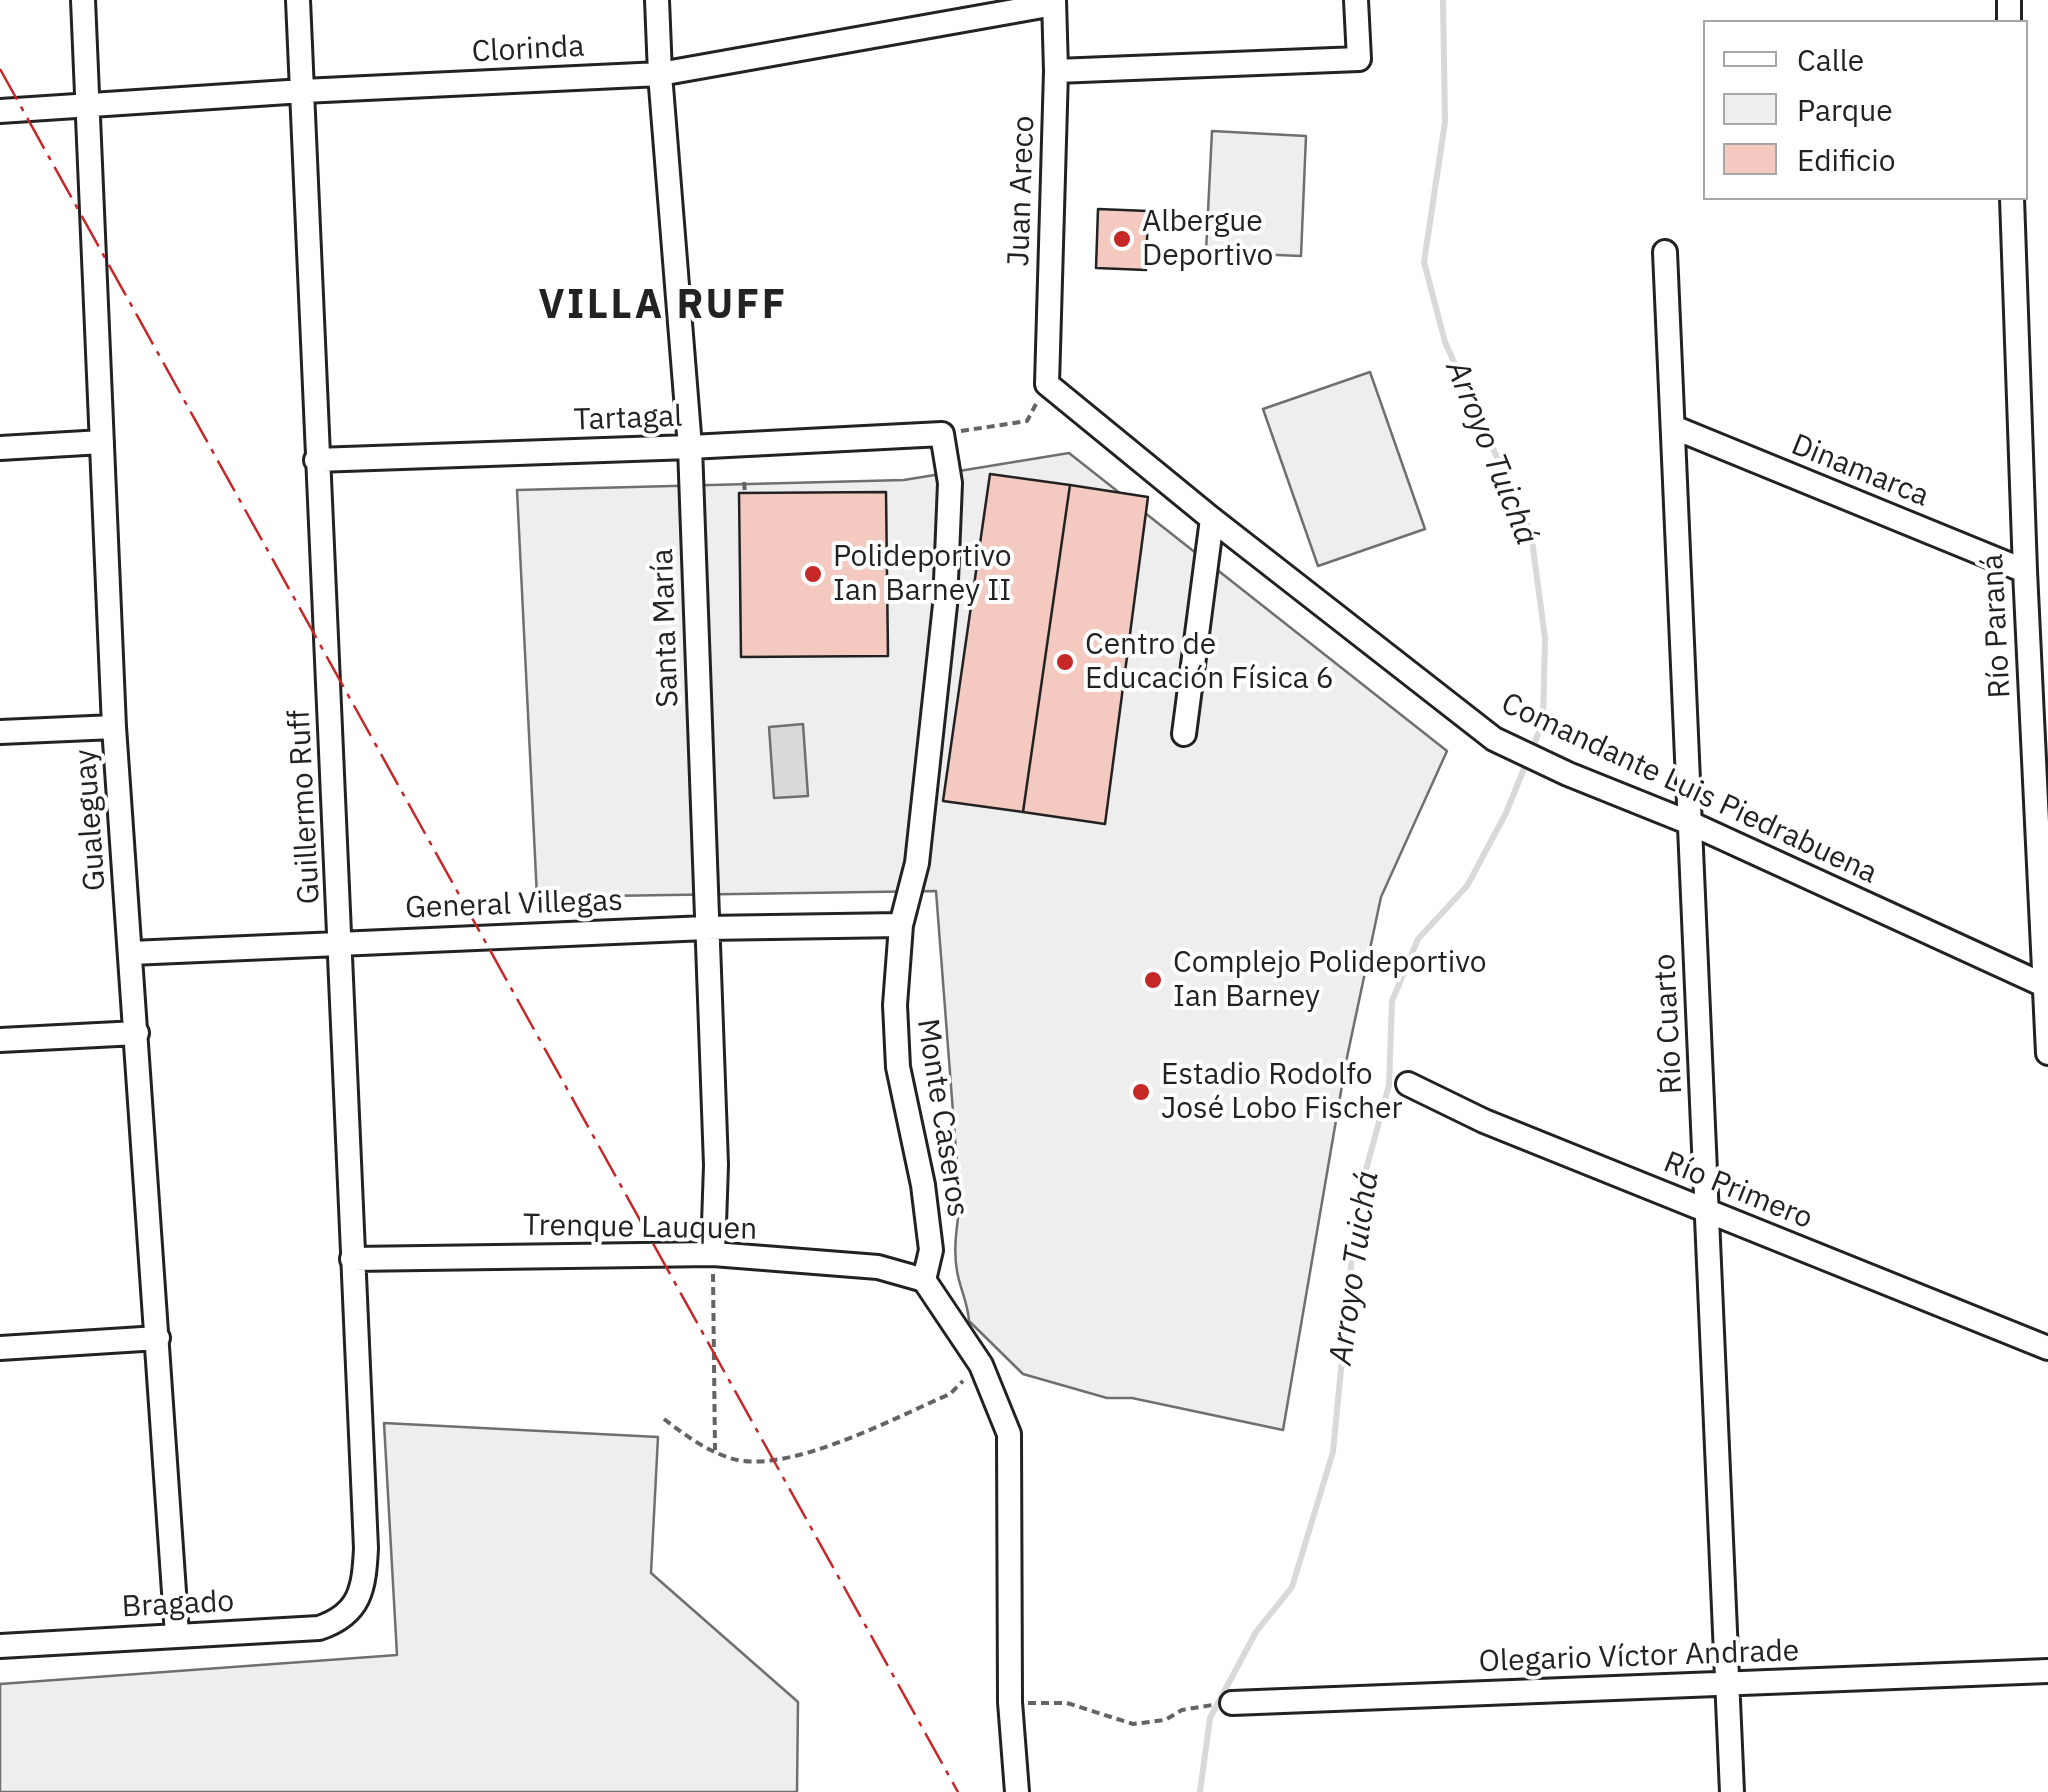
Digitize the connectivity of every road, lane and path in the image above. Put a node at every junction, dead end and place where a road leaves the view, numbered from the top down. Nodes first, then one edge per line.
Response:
1 (84, 0) edge
2 (298, 0) edge
3 (656, 0) edge
4 (1356, 0) edge
5 (1054, 2) edge
6 (1056, 71) junction
7 (660, 74) junction
8 (304, 91) junction
9 (89, 106) junction
10 (0, 111) edge
11 (2012, 200) edge
12 (1666, 252) dead end
13 (1047, 384) joint
14 (1027, 420) dead end
15 (1673, 427) junction
16 (942, 434) junction
17 (102, 442) junction
18 (690, 447) junction
19 (0, 448) edge
20 (316, 460) junction
21 (744, 482) dead end
22 (745, 493) dead end
23 (1212, 518) junction
24 (2024, 571) junction
25 (114, 727) junction
26 (0, 732) edge
27 (1184, 734) dead end
28 (1690, 823) junction
29 (900, 925) junction
30 (706, 928) junction
31 (342, 942) junction
32 (131, 953) junction
33 (2046, 986) edge
34 (137, 1033) junction
35 (0, 1040) edge
36 (2048, 1052) edge
37 (1408, 1084) dead end
38 (1707, 1212) junction
39 (712, 1254) junction
40 (352, 1259) junction
41 (924, 1280) junction
42 (158, 1338) junction
43 (0, 1348) edge
44 (2048, 1348) edge
45 (981, 1364) junction
46 (664, 1419) dead end
47 (714, 1451) junction
48 (353, 1609) joint
49 (177, 1635) junction
50 (0, 1646) edge
51 (2048, 1671) edge
52 (1728, 1683) junction
53 (1010, 1702) junction
54 (1232, 1703) dead end
55 (1197, 1707) dead end
56 (1017, 1792) edge
57 (1732, 1792) edge

1 - 9 street, Gualeguay
2 - 8 street, Guillermo Ruff
3 - 7 street, Santa María
4 - 6 street
5 - 6 street, Juan Areco
5 - 7 street, Clorinda
6 - 13 street, Juan Areco
7 - 8 street, Clorinda
7 - 18 street, Santa María
8 - 9 street, Clorinda
8 - 20 street, Guillermo Ruff
9 - 10 street, Clorinda
9 - 17 street, Gualeguay
11 - 24 street, Río Paraná
12 - 15 street, Río Cuarto
13 - 23 street, Comandante Luis Piedrabuena
14 - 16 path
15 - 24 street, Dinamarca
15 - 28 street, Río Cuarto
16 - 18 street, Tartagal
16 - 29 street, Monte Caseros
17 - 19 street
17 - 25 street, Gualeguay
18 - 20 street, Tartagal
18 - 30 street, Santa María
20 - 31 street, Guillermo Ruff
21 - 22 path
23 - 27 street
23 - 28 street, Comandante Luis Piedrabuena
24 - 33 street, Río Paraná
25 - 26 street
25 - 32 street, Gualeguay
28 - 33 street, Comandante Luis Piedrabuena
28 - 38 street, Río Cuarto
29 - 30 street, General Villegas
29 - 41 street, Monte Caseros
30 - 31 street, General Villegas
30 - 39 street, Santa María
31 - 32 street, General Villegas
31 - 40 street, Guillermo Ruff
32 - 34 street, Gualeguay
33 - 36 street, Río Paraná
34 - 35 street
34 - 42 street, Gualeguay
37 - 38 street, Río Primero
38 - 44 street, Río Primero
38 - 52 street, Río Cuarto
39 - 40 street, Trenque Lauquen
39 - 41 street, Trenque Lauquen
39 - 47 path
40 - 48 street, Guillermo Ruff
41 - 45 street
42 - 43 street
42 - 49 street, Gualeguay
45 - 47 path
45 - 53 street
46 - 47 path
48 - 49 street, Bragado
49 - 50 street, Bragado
51 - 52 street, Olegario Víctor Andrade
52 - 54 street, Olegario Víctor Andrade
52 - 57 street, Río Cuarto
53 - 55 path
53 - 56 street

